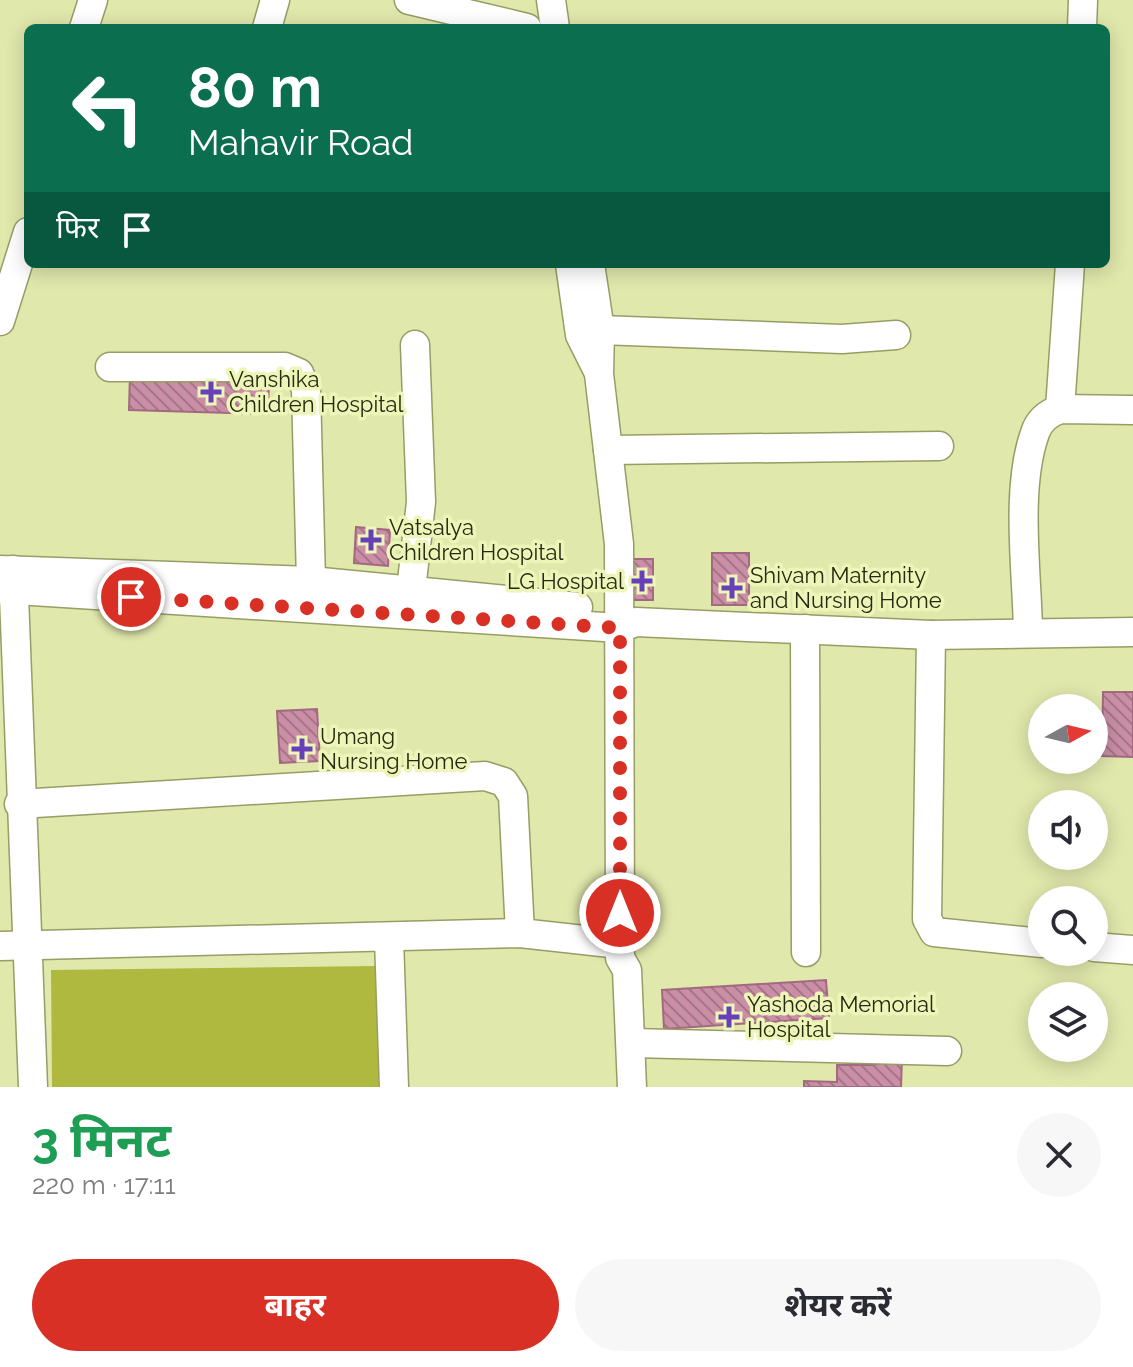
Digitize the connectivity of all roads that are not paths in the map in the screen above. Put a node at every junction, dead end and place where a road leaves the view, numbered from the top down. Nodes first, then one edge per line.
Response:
1 (93, 0) edge
2 (275, 0) edge
3 (532, 0) edge
4 (551, 0) edge
5 (1083, 0) edge
6 (424, 11) edge
7 (85, 24) edge
8 (268, 24) edge
9 (503, 24) edge
10 (536, 24) edge
11 (554, 24) edge
12 (1082, 24) edge
13 (24, 245) edge
14 (571, 268) edge
15 (591, 268) edge
16 (1070, 268) edge
17 (0, 321) edge
18 (600, 330) junction
19 (896, 335) dead end
20 (415, 345) dead end
21 (110, 367) dead end
22 (599, 374) junction
23 (1060, 409) junction
24 (1133, 410) edge
25 (939, 446) dead end
26 (608, 450) junction
27 (6, 579) edge
28 (411, 590) junction
29 (309, 595) junction
30 (626, 620) junction
31 (805, 629) junction
32 (1028, 631) junction
33 (1133, 632) edge
34 (931, 635) junction
35 (19, 804) junction
36 (520, 933) junction
37 (389, 938) junction
38 (1028, 942) edge
39 (13, 945) edge
40 (1108, 948) edge
41 (1133, 950) edge
42 (620, 951) junction
43 (806, 952) dead end
44 (632, 1043) junction
45 (947, 1051) dead end
46 (33, 1087) edge
47 (394, 1087) edge
48 (616, 1087) edge
49 (632, 1087) edge

1 - 7 street
2 - 8 street
3 - 10 street
4 - 11 street
5 - 12 street
6 - 9 street
13 - 17 street
14 - 22 street
15 - 18 street
16 - 23 street
18 - 19 street
18 - 22 street
20 - 28 street
21 - 29 street
22 - 26 street
23 - 24 street
23 - 32 street
25 - 26 street
26 - 30 street
27 - 29 street
27 - 35 street
28 - 29 street
28 - 30 street
29 - 30 street
30 - 31 street
30 - 42 street
31 - 34 street
31 - 43 street
32 - 33 street
32 - 34 street
34 - 38 street
35 - 36 street
35 - 39 street
36 - 37 street
36 - 42 street
37 - 39 street
37 - 47 street
39 - 46 street
40 - 41 street
42 - 44 street
42 - 48 street
44 - 45 street
44 - 49 street

